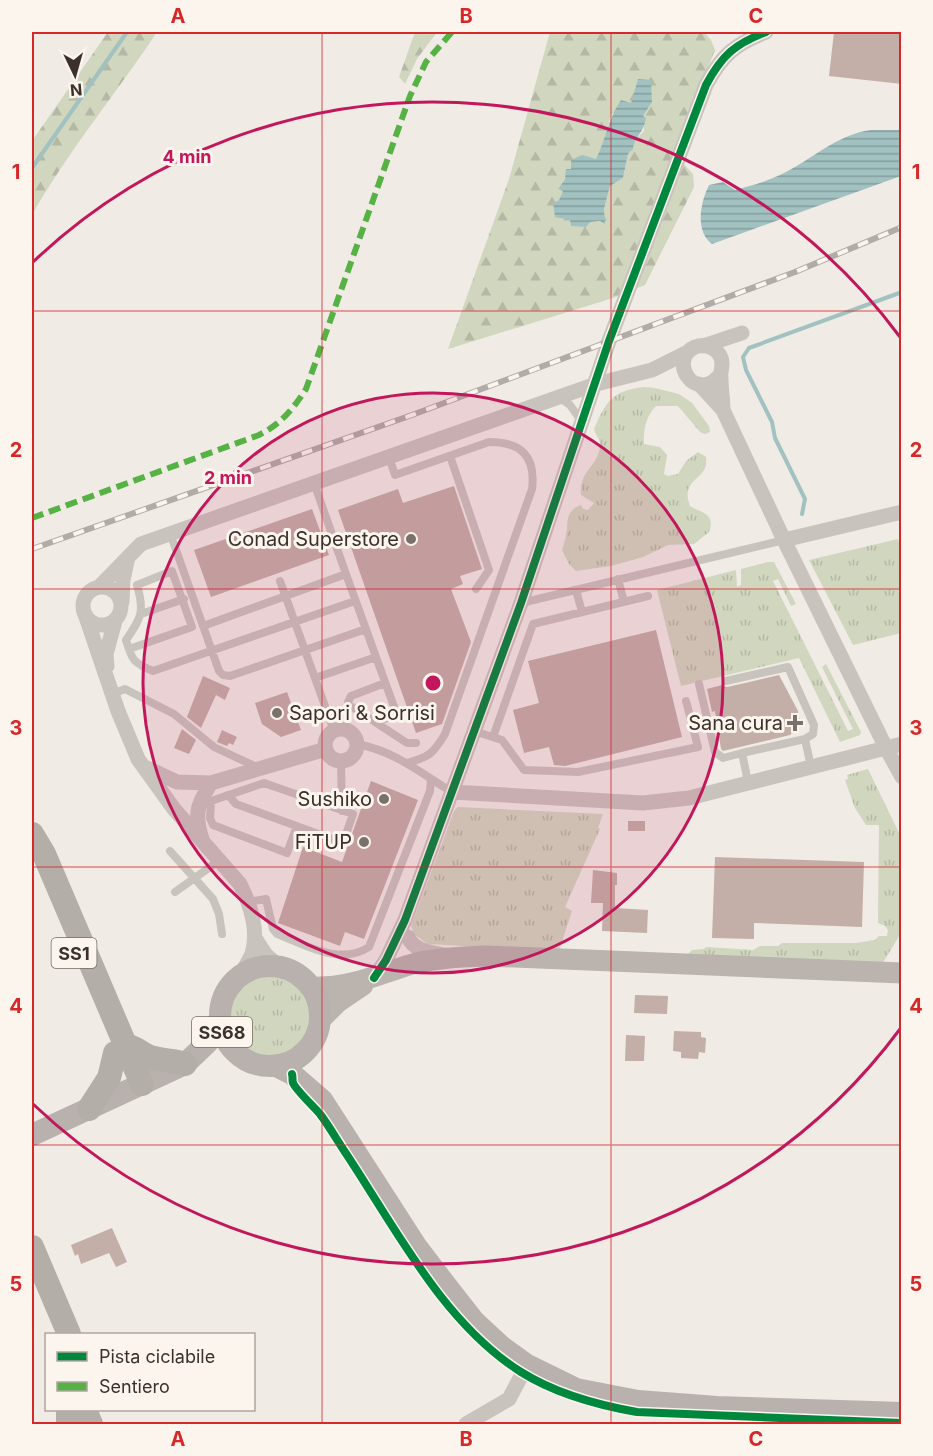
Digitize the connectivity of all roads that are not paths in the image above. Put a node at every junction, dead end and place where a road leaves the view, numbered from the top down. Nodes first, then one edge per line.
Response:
1 (766, 32) edge
2 (703, 346) junction
3 (688, 352) junction
4 (722, 359) junction
5 (652, 370) junction
6 (686, 375) junction
7 (720, 375) junction
8 (596, 384) junction
9 (699, 384) junction
10 (559, 397) junction
11 (723, 410) junction
12 (582, 423) junction
13 (450, 456) junction
14 (389, 457) junction
15 (314, 483) junction
16 (902, 512) edge
17 (170, 533) junction
18 (784, 540) junction
19 (128, 557) junction
20 (346, 574) junction
21 (618, 579) junction
22 (280, 581) dead end
23 (99, 587) junction
24 (476, 589) dead end
25 (576, 590) junction
26 (192, 596) junction
27 (285, 596) junction
28 (648, 596) dead end
29 (182, 600) junction
30 (355, 601) junction
31 (122, 602) junction
32 (624, 602) junction
33 (521, 603) junction
34 (582, 612) junction
35 (141, 614) junction
36 (85, 615) junction
37 (115, 621) junction
38 (294, 621) junction
39 (203, 626) junction
40 (366, 629) junction
41 (304, 649) junction
42 (129, 650) junction
43 (212, 651) junction
44 (376, 657) junction
45 (107, 678) junction
46 (315, 678) junction
47 (726, 681) dead end
48 (385, 683) junction
49 (699, 684) dead end
50 (112, 694) junction
51 (686, 701) dead end
52 (375, 722) junction
53 (334, 731) junction
54 (474, 731) junction
55 (493, 737) junction
56 (805, 739) junction
57 (416, 743) dead end
58 (358, 744) junction
59 (902, 744) edge
60 (886, 748) junction
61 (326, 749) junction
62 (742, 753) junction
63 (341, 761) junction
64 (407, 763) junction
65 (145, 767) junction
66 (811, 767) junction
67 (260, 769) junction
68 (902, 777) edge
69 (431, 780) junction
70 (748, 782) junction
71 (211, 783) junction
72 (452, 792) junction
73 (228, 795) junction
74 (342, 810) junction
75 (297, 826) junction
76 (32, 834) edge
77 (204, 843) junction
78 (170, 851) dead end
79 (32, 854) edge
80 (220, 860) junction
81 (195, 878) junction
82 (175, 892) dead end
83 (248, 902) junction
84 (405, 920) junction
85 (222, 934) dead end
86 (408, 937) junction
87 (255, 938) junction
88 (393, 946) junction
89 (458, 957) junction
90 (405, 967) junction
91 (280, 968) junction
92 (902, 973) edge
93 (241, 975) junction
94 (374, 978) junction
95 (310, 987) junction
96 (219, 1020) junction
97 (320, 1020) junction
98 (310, 1046) junction
99 (122, 1050) junction
100 (246, 1061) junction
101 (184, 1064) junction
102 (276, 1066) junction
103 (138, 1086) junction
104 (321, 1100) junction
105 (89, 1109) junction
106 (32, 1135) edge
107 (32, 1247) edge
108 (32, 1284) edge
109 (51, 1333) edge
110 (68, 1333) edge
111 (527, 1365) junction
112 (85, 1411) edge
113 (101, 1411) edge
114 (902, 1413) edge
115 (91, 1425) edge
116 (107, 1425) edge
117 (466, 1425) edge

1 - 8 street
2 - 3 street
2 - 4 street
2 - 4 street
3 - 5 street
3 - 6 street
4 - 7 street
5 - 6 street
5 - 8 street
6 - 9 street
7 - 9 street
7 - 11 street
8 - 10 street
8 - 12 street
9 - 11 street
10 - 12 lane
10 - 14 street
11 - 18 street
12 - 33 street
13 - 14 lane
13 - 24 lane
13 - 64 lane
14 - 15 street
15 - 17 street
15 - 20 lane
16 - 18 street
17 - 19 street
17 - 26 lane
18 - 21 lane
18 - 60 street
19 - 23 street
19 - 31 street
20 - 27 lane
20 - 30 lane
21 - 25 lane
21 - 32 lane
22 - 27 lane
23 - 31 street
23 - 36 street
25 - 33 lane
25 - 34 lane
26 - 29 lane
26 - 39 lane
27 - 38 lane
27 - 39 lane
28 - 32 lane
29 - 35 lane
29 - 35 lane
29 - 42 lane
30 - 38 lane
30 - 40 lane
31 - 37 street
32 - 34 lane
33 - 54 street
34 - 55 lane
35 - 42 lane
36 - 37 street
36 - 45 street
37 - 45 street
38 - 41 lane
38 - 43 lane
39 - 43 lane
40 - 41 lane
40 - 44 lane
41 - 43 lane
41 - 46 lane
42 - 43 lane
44 - 46 lane
44 - 48 lane
45 - 50 street
46 - 53 lane
47 - 56 lane
48 - 52 lane
48 - 52 lane
49 - 62 lane
50 - 65 street
50 - 67 lane
51 - 55 lane
52 - 57 lane
53 - 58 street
53 - 61 street
54 - 55 lane
54 - 72 street
56 - 62 lane
56 - 66 lane
58 - 63 street
58 - 64 lane
59 - 60 street
60 - 66 street
60 - 68 street
61 - 63 street
61 - 67 street
62 - 70 lane
63 - 74 lane
64 - 69 lane
65 - 71 street
65 - 77 street
66 - 70 street
67 - 71 street
69 - 72 lane
69 - 83 lane
70 - 72 street
71 - 77 street
72 - 84 street
73 - 74 lane
73 - 75 lane
73 - 75 lane
74 - 75 lane
76 - 99 highway
77 - 80 street
78 - 81 lane
79 - 99 highway, SS1
80 - 81 lane
80 - 83 street
81 - 82 lane
81 - 85 lane
83 - 87 street
84 - 86 street
84 - 88 street
86 - 89 street
86 - 90 street
87 - 91 street
87 - 93 street
88 - 90 street
88 - 94 street
89 - 90 main road
89 - 92 main road
90 - 94 main road
91 - 93 main road
91 - 95 main road
93 - 96 main road, SS68
94 - 95 main road
94 - 97 main road
95 - 97 main road
96 - 100 main road, SS68
96 - 101 main road, SS68
97 - 98 main road
98 - 102 main road
98 - 104 main road
99 - 101 highway
99 - 103 highway
99 - 105 highway
100 - 101 main road, SS68
100 - 102 main road, SS68
101 - 103 main road, SS68
102 - 104 main road
103 - 105 main road, SS68
104 - 111 main road
105 - 106 main road, SS68
107 - 110 highway
108 - 109 highway
111 - 114 main road
111 - 117 street
112 - 115 highway
113 - 116 highway

